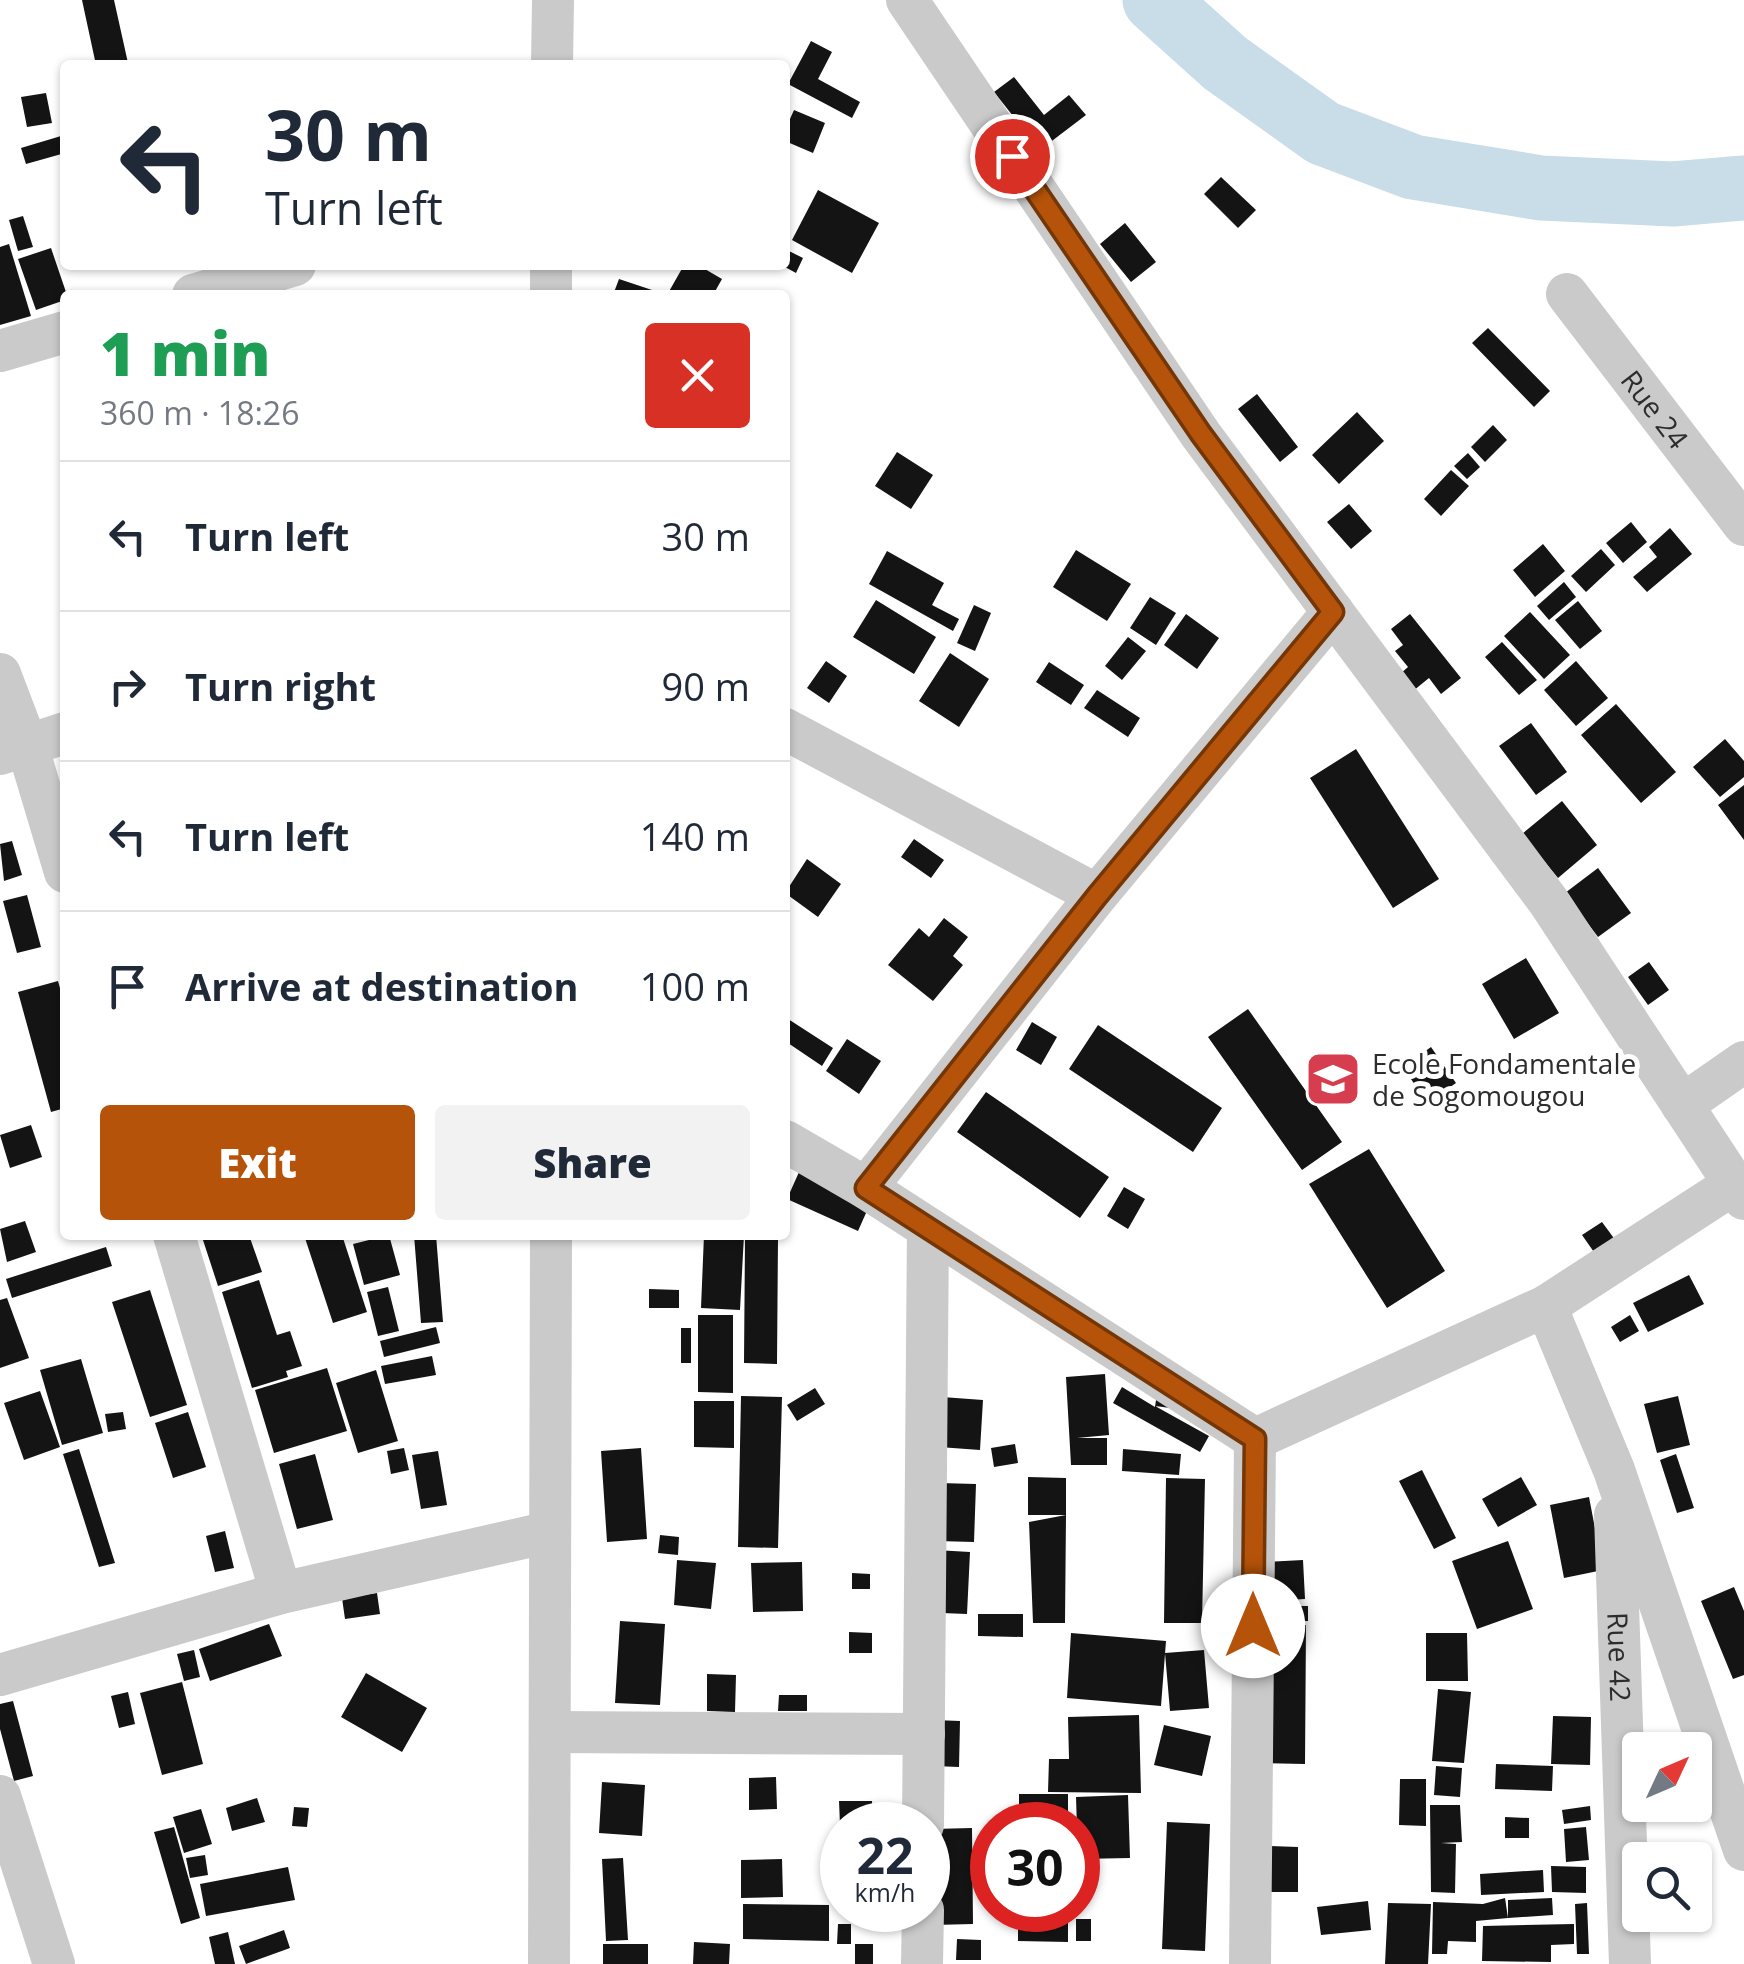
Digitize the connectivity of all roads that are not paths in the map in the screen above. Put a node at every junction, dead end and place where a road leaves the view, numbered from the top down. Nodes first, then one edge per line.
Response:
1 (553, 0) edge
2 (907, 0) edge
3 (552, 60) edge
4 (278, 270) edge
5 (210, 290) edge
6 (1566, 294) dead end
7 (60, 334) edge
8 (0, 352) edge
9 (1744, 526) edge
10 (1333, 612) junction
11 (0, 674) edge
12 (790, 732) edge
13 (31, 744) edge
14 (60, 853) edge
15 (1097, 896) junction
16 (1744, 1062) edge
17 (1682, 1105) junction
18 (790, 1143) edge
19 (866, 1188) junction
20 (1739, 1192) edge
21 (928, 1228) junction
22 (175, 1240) edge
23 (551, 1240) edge
24 (1546, 1306) junction
25 (1255, 1439) junction
26 (1614, 1470) junction
27 (550, 1532) junction
28 (281, 1593) junction
29 (0, 1675) edge
30 (550, 1732) junction
31 (924, 1734) junction
32 (0, 1796) edge
33 (923, 1802) edge
34 (1744, 1850) edge
35 (922, 1932) edge
36 (54, 1964) edge
37 (549, 1964) edge
38 (922, 1964) edge
39 (1250, 1964) edge
40 (1630, 1964) edge

1 - 3 street
2 - 10 street
4 - 5 street
6 - 9 street, Rue 24
7 - 8 street
10 - 15 street
10 - 17 street
11 - 13 street
12 - 15 street
13 - 14 street
15 - 19 street
16 - 17 street
17 - 20 street
18 - 19 street
19 - 21 street
20 - 24 street
21 - 25 street
21 - 31 street
22 - 28 street
23 - 27 street
24 - 25 street
24 - 26 street, Rue 42
25 - 39 street
26 - 34 street, Rue 42
26 - 40 street, Rue 42
27 - 28 street
27 - 30 street
28 - 29 street
30 - 31 street
30 - 37 street
31 - 33 street
32 - 36 street
35 - 38 street

